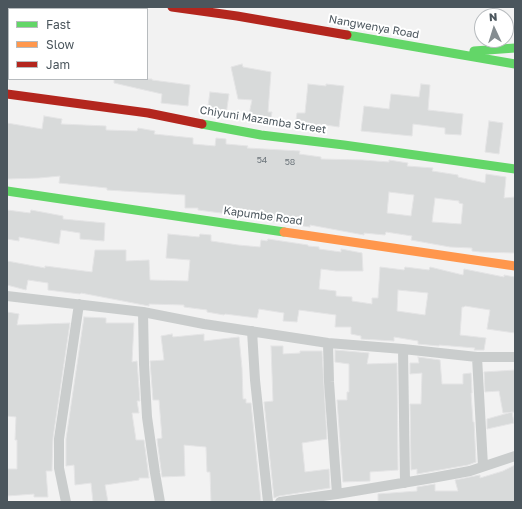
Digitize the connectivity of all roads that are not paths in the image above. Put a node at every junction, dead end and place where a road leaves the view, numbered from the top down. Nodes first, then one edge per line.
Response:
1 (172, 7) edge
2 (515, 48) edge
3 (453, 53) junction
4 (515, 64) edge
5 (7, 94) edge
6 (515, 168) edge
7 (7, 191) edge
8 (515, 266) edge
9 (7, 296) edge
10 (79, 304) junction
11 (143, 312) junction
12 (252, 331) junction
13 (328, 343) junction
14 (403, 349) junction
15 (478, 357) junction
16 (515, 357) edge
17 (515, 456) edge
18 (483, 466) junction
19 (405, 483) junction
20 (337, 494) junction
21 (66, 502) edge
22 (160, 502) edge
23 (268, 502) edge
24 (280, 502) edge

1 - 3 street, Nangwenya Road
2 - 3 street, Nangwenya Road
3 - 4 street, Nangwenya Road
5 - 6 street, Chiyuni Mazamba Street
7 - 8 street, Kapumbe Road
9 - 10 street
10 - 11 street
10 - 21 street
11 - 12 street
11 - 22 street
12 - 13 street
12 - 23 street
13 - 14 street
13 - 20 street
14 - 15 street
14 - 19 street
15 - 16 street
15 - 18 street
17 - 18 street
18 - 19 street
19 - 20 street
20 - 24 street

